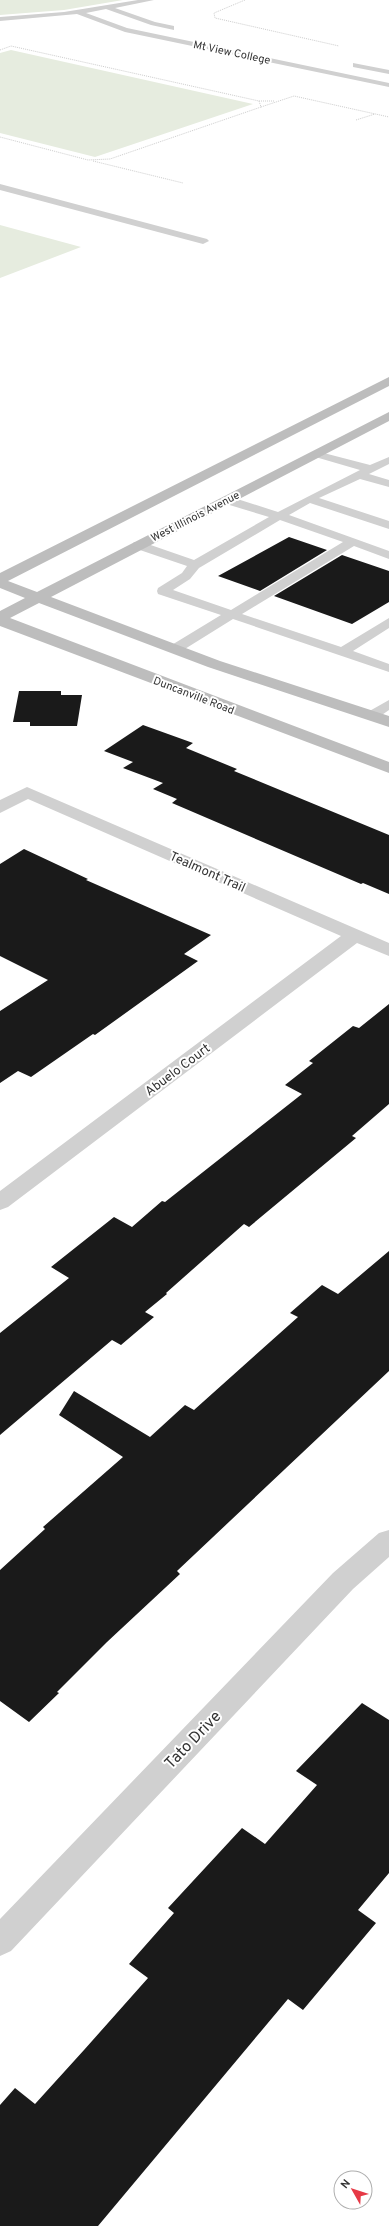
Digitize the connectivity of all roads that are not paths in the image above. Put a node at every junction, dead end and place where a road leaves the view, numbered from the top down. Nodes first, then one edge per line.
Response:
1 (151, 0) edge
2 (108, 8) junction
3 (78, 12) junction
4 (0, 19) edge
5 (176, 28) dead end
6 (351, 64) dead end
7 (389, 72) edge
8 (389, 85) edge
9 (0, 187) edge
10 (203, 241) dead end
11 (389, 381) edge
12 (340, 407) junction
13 (387, 419) edge
14 (316, 454) junction
15 (389, 460) edge
16 (371, 469) junction
17 (359, 475) junction
18 (389, 484) edge
19 (309, 499) junction
20 (227, 500) junction
21 (279, 516) junction
22 (389, 525) edge
23 (352, 541) junction
24 (138, 546) junction
25 (389, 555) edge
26 (195, 565) junction
27 (0, 578) edge
28 (0, 583) edge
29 (37, 597) junction
30 (230, 615) junction
31 (0, 616) edge
32 (0, 620) edge
33 (389, 622) edge
34 (175, 649) junction
35 (342, 652) junction
36 (389, 668) edge
37 (389, 704) edge
38 (371, 716) junction
39 (389, 722) edge
40 (389, 768) edge
41 (0, 808) edge
42 (354, 935) junction
43 (389, 950) edge
44 (0, 1202) edge
45 (389, 1541) edge
46 (0, 1941) edge

1 - 2 lane, Mt View College
2 - 3 lane, Mt View College
2 - 5 lane, Mt View College
3 - 4 lane, Mt View College
3 - 8 lane, Mt View College
6 - 7 lane
9 - 10 street
11 - 12 main road
12 - 13 main road
12 - 27 main road
13 - 14 main road, West Illinois Avenue
14 - 16 lane
14 - 20 main road, West Illinois Avenue
15 - 16 lane
16 - 17 lane
17 - 18 lane
17 - 19 lane
19 - 21 lane
19 - 22 lane
20 - 21 lane
20 - 24 main road, West Illinois Avenue
21 - 23 lane
21 - 26 lane
23 - 25 lane
23 - 30 lane
24 - 26 lane
24 - 29 main road, West Illinois Avenue
26 - 30 lane
28 - 29 main road
29 - 31 main road, West Illinois Avenue
29 - 34 main road
30 - 34 lane
30 - 35 lane
32 - 40 main road, Duncanville Road
33 - 35 lane
34 - 38 main road
35 - 36 lane
37 - 38 lane
38 - 39 main road
41 - 42 street, Tealmont Trail
42 - 43 street, Tealmont Trail
42 - 44 street, Abuelo Court
45 - 46 street, Tato Drive

